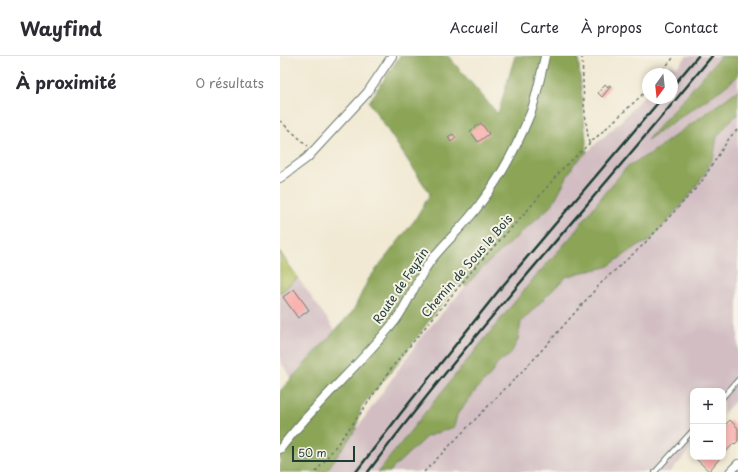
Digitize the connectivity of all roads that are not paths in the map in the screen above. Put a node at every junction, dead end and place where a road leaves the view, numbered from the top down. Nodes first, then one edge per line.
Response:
1 (392, 56) edge
2 (545, 56) edge
3 (280, 178) edge
4 (738, 380) edge
5 (726, 394) edge
6 (690, 433) edge
7 (280, 449) edge
8 (738, 464) edge
9 (655, 472) edge
10 (730, 472) edge

1 - 3 street
2 - 7 street, Route de Feyzin
4 - 5 lane
6 - 9 lane
8 - 10 street

